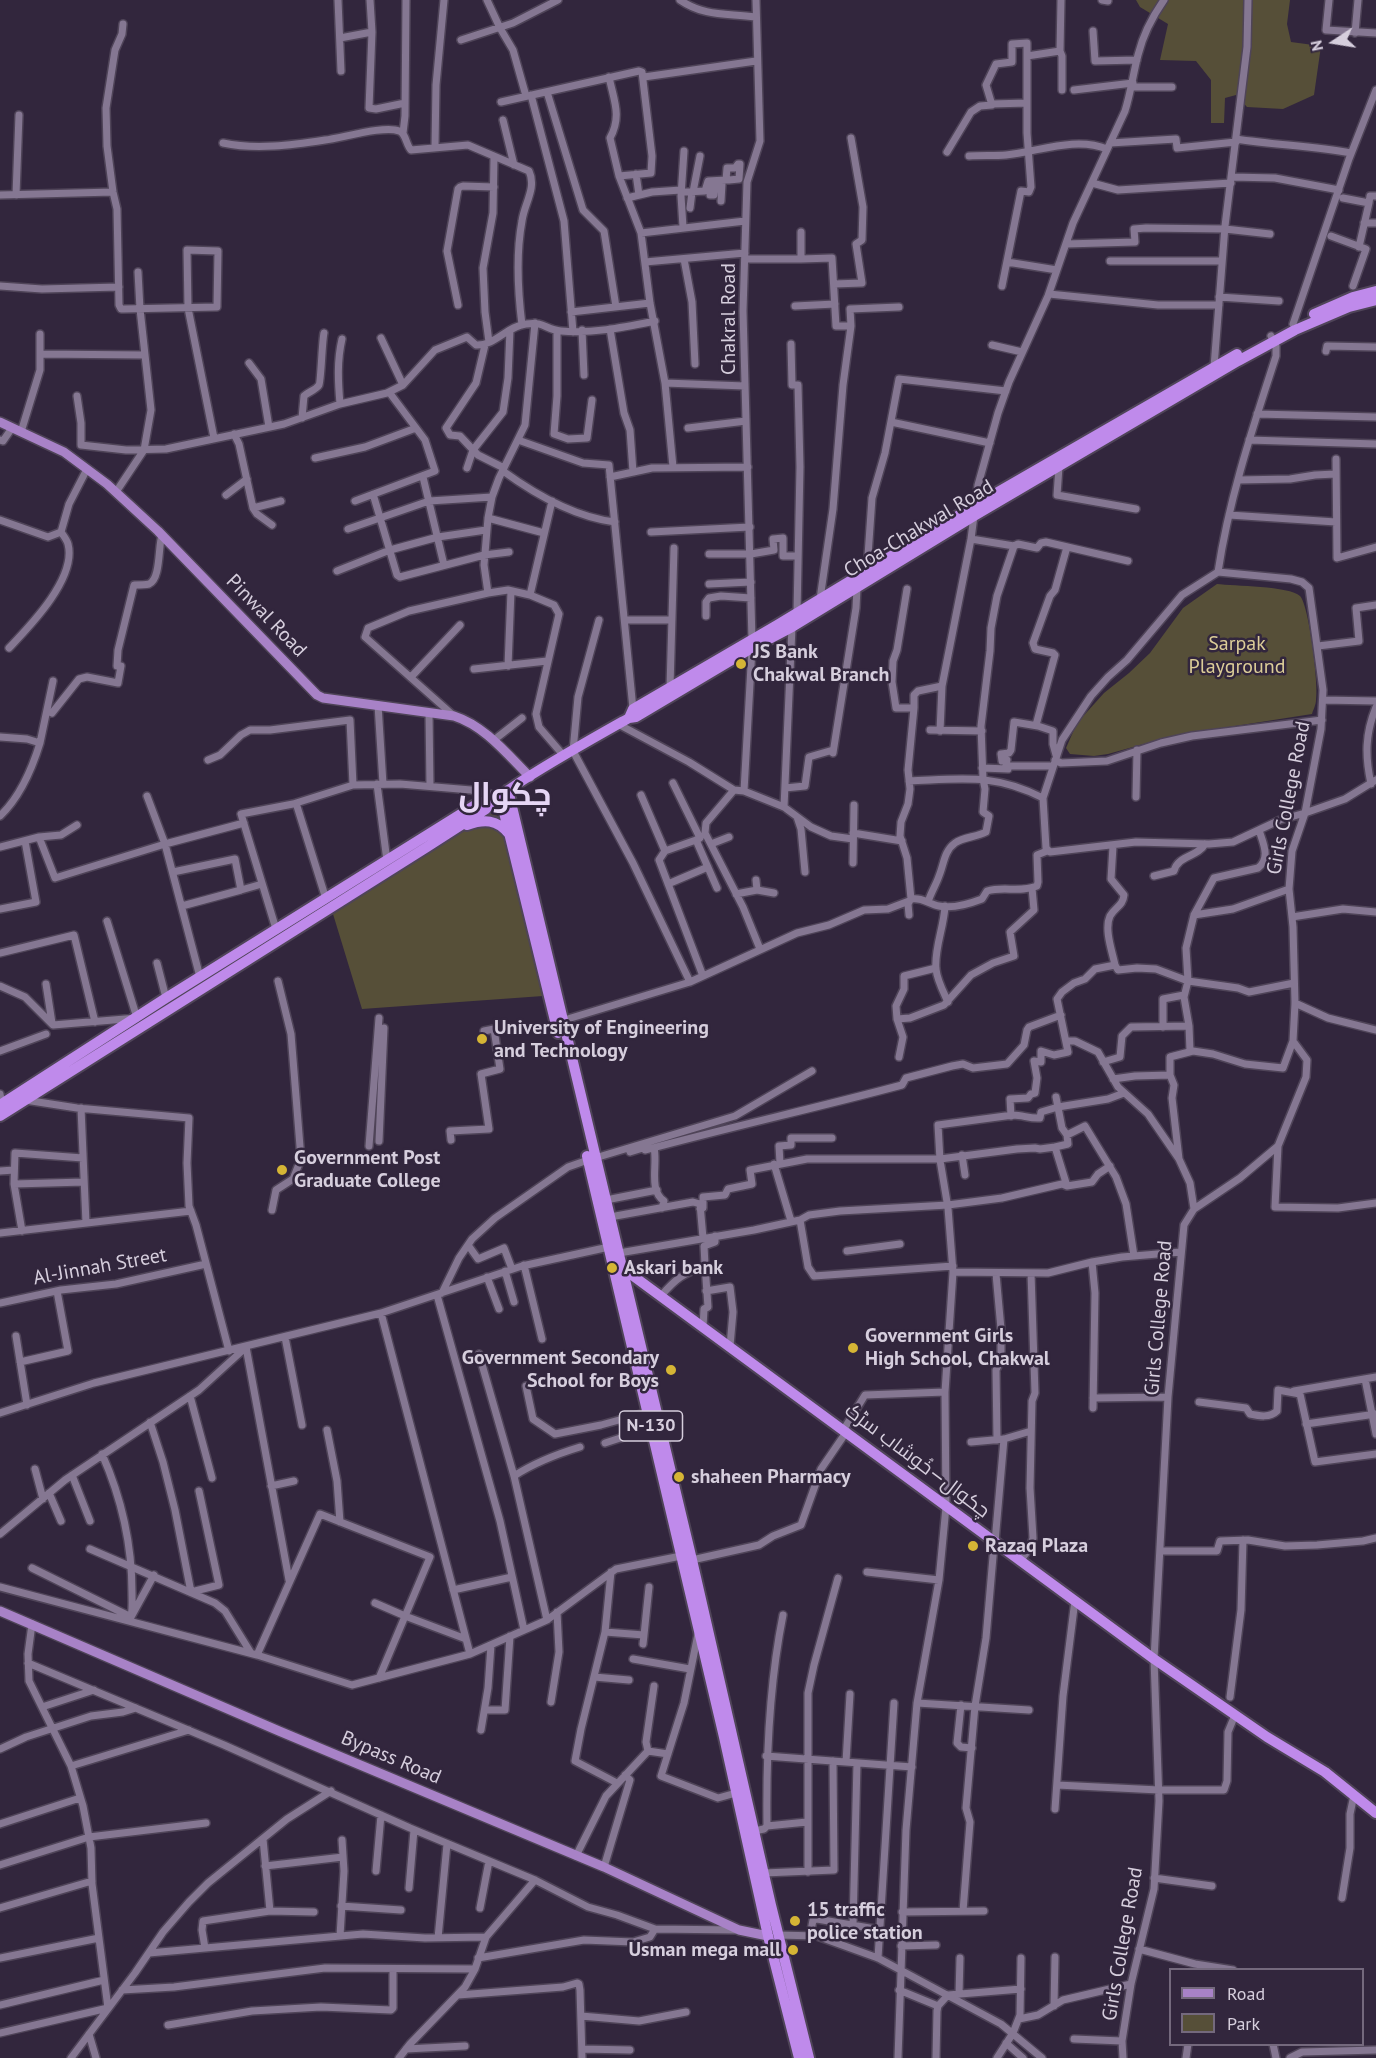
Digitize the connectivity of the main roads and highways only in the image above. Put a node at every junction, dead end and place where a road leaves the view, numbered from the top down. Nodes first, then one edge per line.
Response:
1 (1376, 291) edge
2 (1376, 300) edge
3 (1272, 338) junction
4 (0, 422) edge
5 (975, 511) junction
6 (752, 644) junction
7 (631, 714) junction
8 (530, 777) junction
9 (504, 793) junction
10 (489, 803) junction
11 (451, 832) junction
12 (509, 834) junction
13 (559, 1021) junction
14 (1, 1101) edge
15 (0, 1116) edge
16 (591, 1159) junction
17 (613, 1254) junction
18 (623, 1268) junction
19 (638, 1350) junction
20 (0, 1611) edge
21 (1376, 1814) edge
22 (770, 1922) junction
23 (774, 1940) junction
24 (799, 2058) edge
25 (809, 2058) edge

1 - 3 highway
2 - 3 highway, Choa-Chakwal Road
3 - 5 highway, Choa-Chakwal Road
3 - 5 highway
4 - 8 main road, Pinwal Road
5 - 6 highway
5 - 6 highway, Choa-Chakwal Road
6 - 7 highway
6 - 7 highway, Choa-Chakwal Road
7 - 8 highway, Choa-Chakwal Road
8 - 9 highway, Choa-Chakwal Road
9 - 10 highway, Choa-Chakwal Road
9 - 12 highway, N-130
9 - 13 highway, N-130
10 - 11 highway
10 - 14 highway
11 - 12 highway
11 - 15 highway
12 - 13 highway, N-130
13 - 16 highway, N-130
16 - 17 highway, N-130
16 - 17 highway, N-130
17 - 18 highway, چکوال—خُوشاب سڑک
17 - 19 highway, N-130
18 - 19 highway, N-130
18 - 21 highway, چکوال—خُوشاب سڑک
19 - 22 highway, N-130
19 - 22 highway, N-130
20 - 23 main road, Bypass Road
22 - 23 highway, N-130
23 - 24 highway, N-130
23 - 25 highway, N-130

